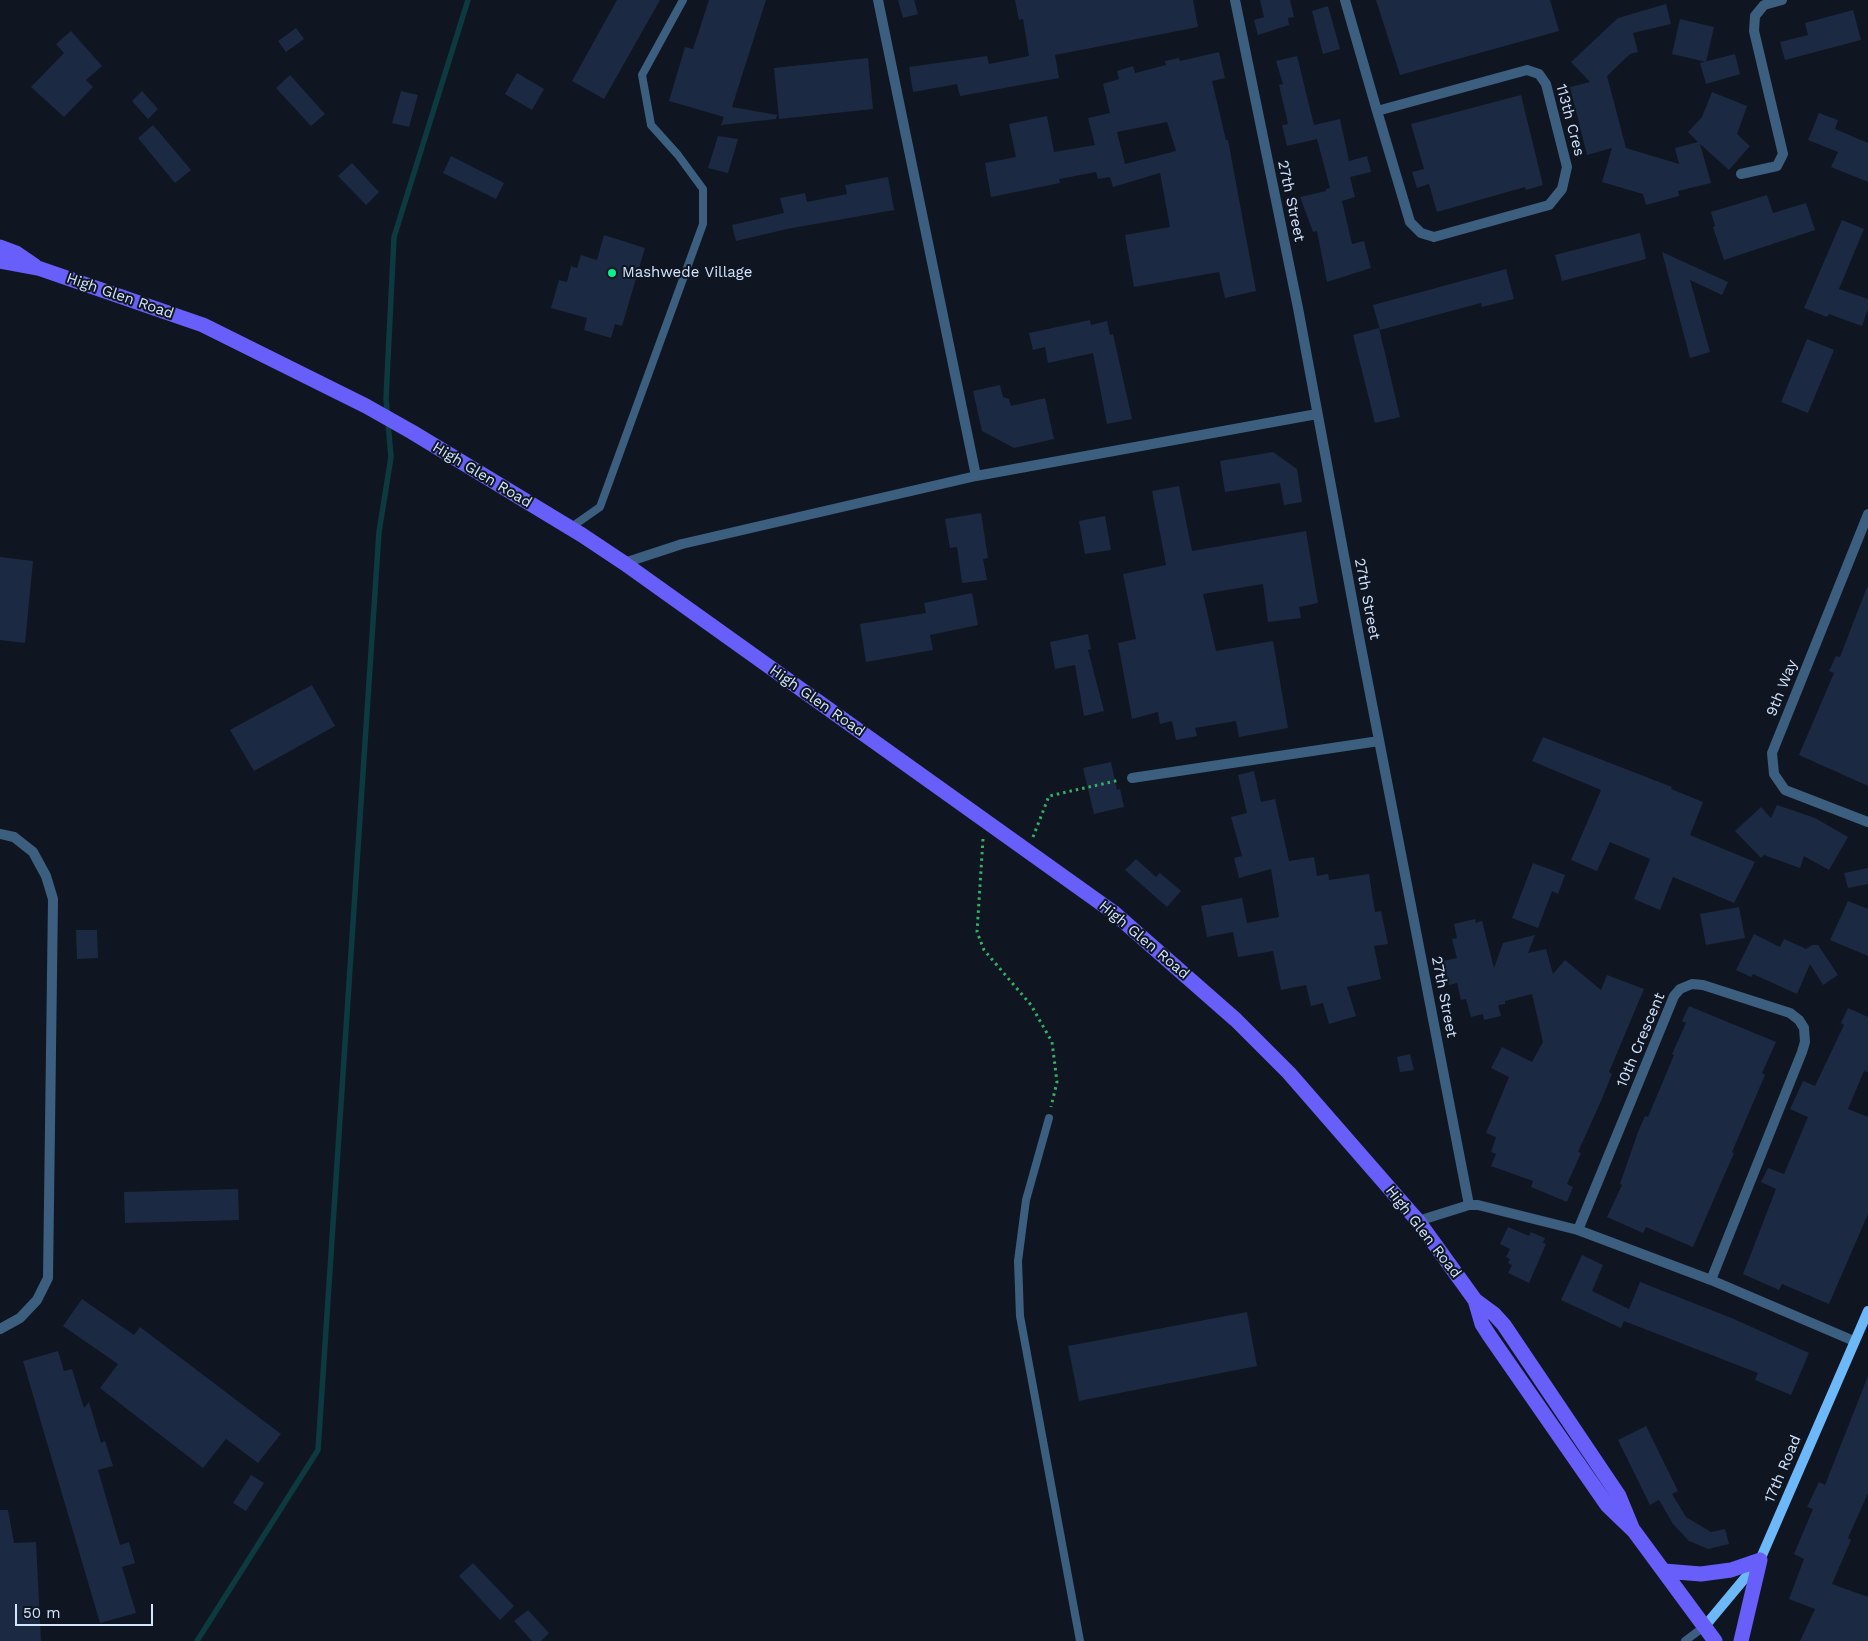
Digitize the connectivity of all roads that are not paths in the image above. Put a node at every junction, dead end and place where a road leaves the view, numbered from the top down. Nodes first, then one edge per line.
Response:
1 (683, 0) edge
2 (878, 0) edge
3 (1235, 0) edge
4 (1345, 0) edge
5 (1782, 0) edge
6 (1377, 111) junction
7 (1741, 174) dead end
8 (0, 247) edge
9 (0, 261) edge
10 (38, 268) junction
11 (1317, 414) junction
12 (976, 476) junction
13 (1868, 514) edge
14 (570, 528) junction
15 (624, 563) junction
16 (1379, 741) junction
17 (1132, 778) road end
18 (1868, 822) edge
19 (0, 834) edge
20 (1049, 1118) road end
21 (1469, 1205) junction
22 (1418, 1221) junction
23 (1578, 1230) junction
24 (1711, 1280) junction
25 (1868, 1311) edge
26 (0, 1329) edge
27 (1854, 1341) junction
28 (1760, 1560) junction
29 (1664, 1571) junction
30 (1704, 1626) junction
31 (1080, 1641) edge
32 (1685, 1641) edge
33 (1715, 1641) edge
34 (1741, 1641) edge

1 - 14 lane
2 - 12 street
3 - 11 street, 27th Street
4 - 6 street
5 - 7 street
6 - 6 street, 113th Cres
8 - 10 main road, High Glen Road
9 - 10 main road, High Glen Road
10 - 14 main road, High Glen Road
11 - 12 street
11 - 16 street, 27th Street
12 - 15 street
13 - 18 street, 9th Way
14 - 15 main road, High Glen Road
15 - 22 main road, High Glen Road
16 - 17 street
16 - 21 street, 27th Street
19 - 26 street
20 - 31 lane
21 - 22 street
21 - 23 street
22 - 29 main road, High Glen Road
23 - 24 street
23 - 24 street, 10th Crescent
24 - 27 street
25 - 27 street, 17th Road
27 - 28 street, 17th Road
28 - 29 main road
28 - 30 street, 17th Road
28 - 34 main road
29 - 30 main road, High Glen Road
30 - 32 lane
30 - 33 main road, High Glen Road

